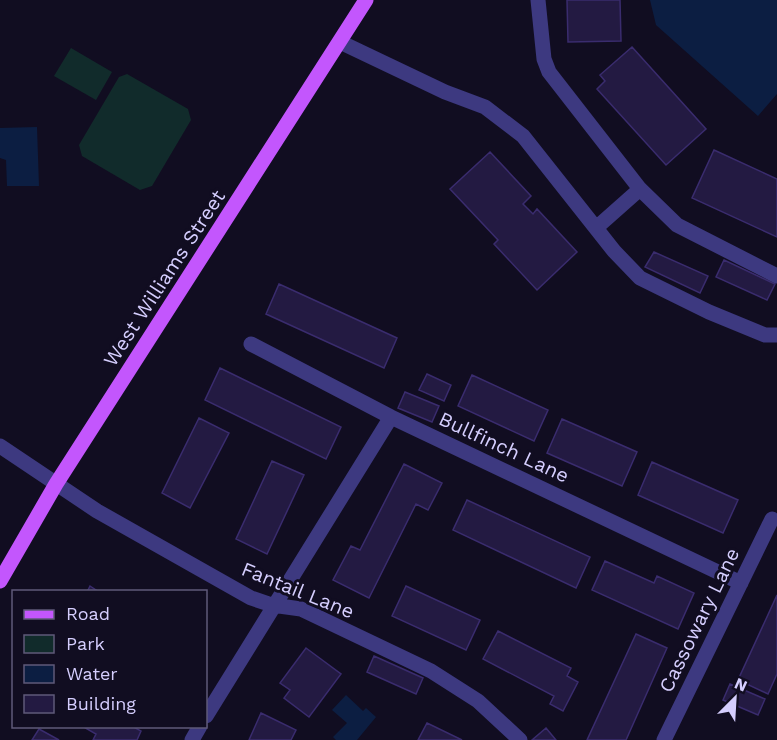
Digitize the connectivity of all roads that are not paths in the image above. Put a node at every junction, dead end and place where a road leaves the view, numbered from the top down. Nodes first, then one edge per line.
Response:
1 (366, 0) edge
2 (538, 0) edge
3 (340, 42) junction
4 (640, 189) junction
5 (596, 228) junction
6 (777, 276) edge
7 (777, 335) edge
8 (251, 344) dead end
9 (391, 417) junction
10 (0, 446) edge
11 (56, 484) junction
12 (772, 519) dead end
13 (0, 580) edge
14 (741, 584) junction
15 (272, 605) junction
16 (207, 714) edge
17 (520, 740) edge
18 (664, 740) edge

1 - 3 main road, West Williams Street
2 - 4 street
3 - 5 street
3 - 11 main road, West Williams Street
4 - 5 street
4 - 6 street
5 - 7 street
8 - 9 street, Bullfinch Lane
9 - 14 street, Bullfinch Lane
9 - 15 street
10 - 11 street, Fantail Lane
11 - 13 main road, West Williams Street
11 - 15 street, Fantail Lane
12 - 14 street, Cassowary Lane
14 - 18 street, Cassowary Lane
15 - 16 street
15 - 17 street, Fantail Lane

